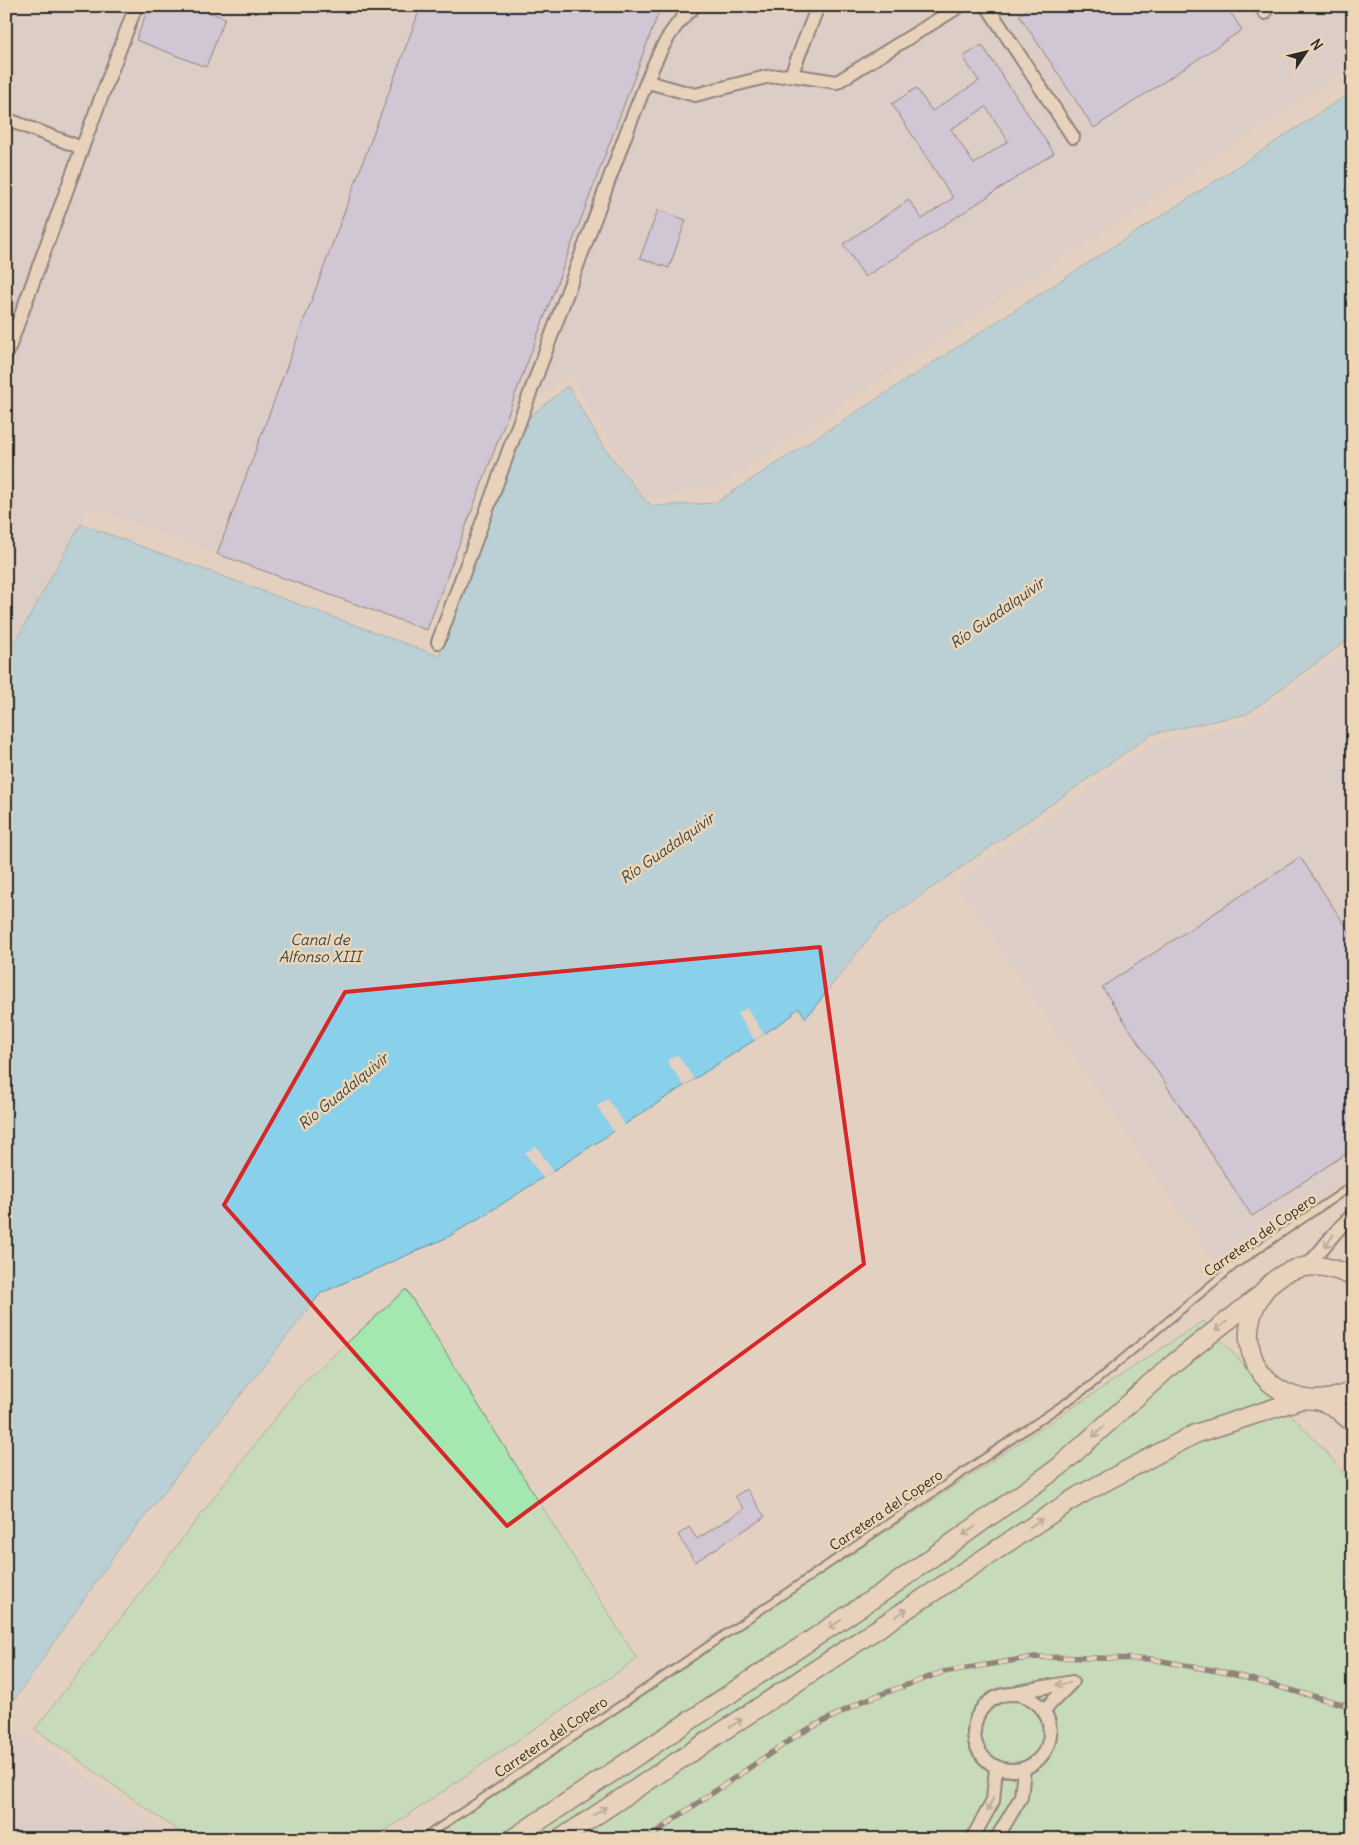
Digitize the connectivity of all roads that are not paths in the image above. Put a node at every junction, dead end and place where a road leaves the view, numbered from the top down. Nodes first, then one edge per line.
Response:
1 (136, 6) edge
2 (695, 6) edge
3 (818, 6) edge
4 (960, 6) edge
5 (987, 6) edge
6 (791, 75) junction
7 (648, 82) junction
8 (6, 119) edge
9 (1073, 137) dead end
10 (82, 148) junction
11 (6, 356) edge
12 (438, 642) dead end
13 (1353, 1185) edge
14 (1353, 1215) edge
15 (1305, 1266) junction
16 (1353, 1277) edge
17 (1259, 1296) junction
18 (1353, 1390) edge
19 (1302, 1399) junction
20 (1320, 1401) junction
21 (1353, 1423) edge
22 (1014, 1693) junction
23 (1044, 1710) junction
24 (996, 1767) junction
25 (1024, 1769) junction
26 (422, 1839) edge
27 (512, 1839) edge
28 (560, 1839) edge
29 (972, 1839) edge
30 (996, 1839) edge

1 - 10 street
2 - 7 street
3 - 6 street
4 - 6 street
5 - 9 street
6 - 7 street
7 - 12 street
8 - 10 street
10 - 11 street
13 - 26 lane, Carretera del Copero
14 -> 15 street
15 - 16 main road
15 - 17 main road
17 - 19 main road
17 -> 27 main road
18 - 20 main road
19 - 20 main road
28 -> 19 main road
20 - 21 main road
22 - 23 street
23 -> 22 street
22 - 24 street
23 - 25 street
24 - 25 street
24 -> 29 street
25 - 30 street

